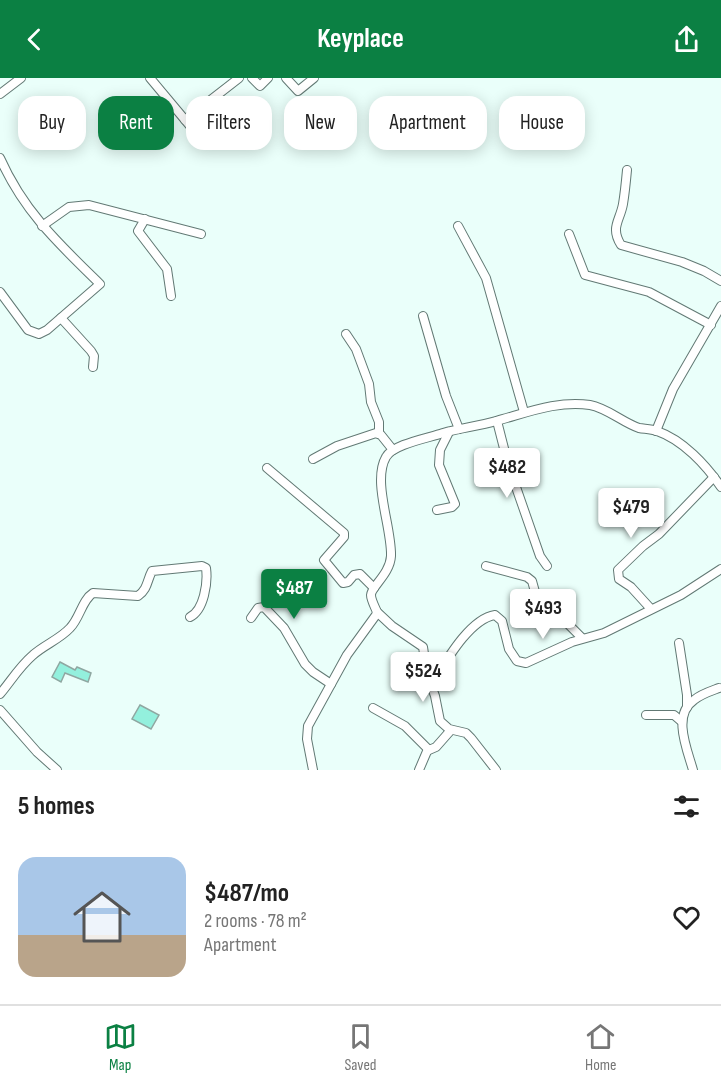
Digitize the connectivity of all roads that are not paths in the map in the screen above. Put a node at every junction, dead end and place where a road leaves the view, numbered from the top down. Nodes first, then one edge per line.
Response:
1 (21, 78) edge
2 (150, 78) edge
3 (239, 78) edge
4 (252, 78) edge
5 (268, 78) edge
6 (286, 78) edge
7 (314, 78) edge
8 (2, 88) edge
9 (185, 120) joint
10 (0, 158) edge
11 (627, 170) dead end
12 (145, 219) junction
13 (42, 225) junction
14 (458, 226) dead end
15 (201, 234) dead end
16 (569, 234) dead end
17 (721, 281) edge
18 (0, 292) edge
19 (171, 296) dead end
20 (721, 306) edge
21 (423, 316) dead end
22 (61, 318) junction
23 (711, 325) junction
24 (346, 334) dead end
25 (93, 367) dead end
26 (524, 412) junction
27 (497, 421) junction
28 (459, 429) junction
29 (656, 431) junction
30 (449, 432) junction
31 (379, 434) junction
32 (393, 450) junction
33 (313, 459) dead end
34 (267, 468) dead end
35 (718, 481) edge
36 (437, 510) dead end
37 (486, 566) dead end
38 (547, 566) dead end
39 (721, 569) edge
40 (374, 588) junction
41 (651, 609) junction
42 (377, 612) junction
43 (190, 617) dead end
44 (251, 618) dead end
45 (582, 638) junction
46 (679, 643) dead end
47 (331, 684) junction
48 (431, 685) junction
49 (719, 688) dead end
50 (0, 694) edge
51 (687, 706) junction
52 (373, 708) dead end
53 (0, 710) edge
54 (645, 715) dead end
55 (681, 721) junction
56 (451, 730) junction
57 (428, 749) junction
58 (57, 770) edge
59 (313, 770) edge
60 (419, 770) edge
61 (496, 770) edge
62 (693, 770) edge

1 - 8 street
2 - 9 street
3 - 9 street
4 - 5 street
6 - 7 street
10 - 13 street
11 - 17 street
12 - 13 street
12 - 15 street
12 - 19 street
13 - 22 street
14 - 26 street
16 - 23 street
18 - 22 street
20 - 23 street
21 - 28 street
22 - 25 street
23 - 29 street
24 - 31 street
26 - 27 street
26 - 29 street
27 - 28 street
27 - 38 street
28 - 30 street
29 - 35 street
30 - 32 street
30 - 36 street
31 - 32 street
31 - 33 street
32 - 40 street
34 - 40 street
35 - 41 street
37 - 45 street
39 - 41 street
40 - 42 street
41 - 45 street
42 - 47 street
42 - 48 street
43 - 50 street
44 - 47 street
45 - 48 street
46 - 51 street
47 - 59 street
48 - 56 street
49 - 51 street
51 - 55 street
52 - 57 street
53 - 58 street
54 - 55 street
55 - 62 street
56 - 57 street
56 - 61 street
57 - 60 street

